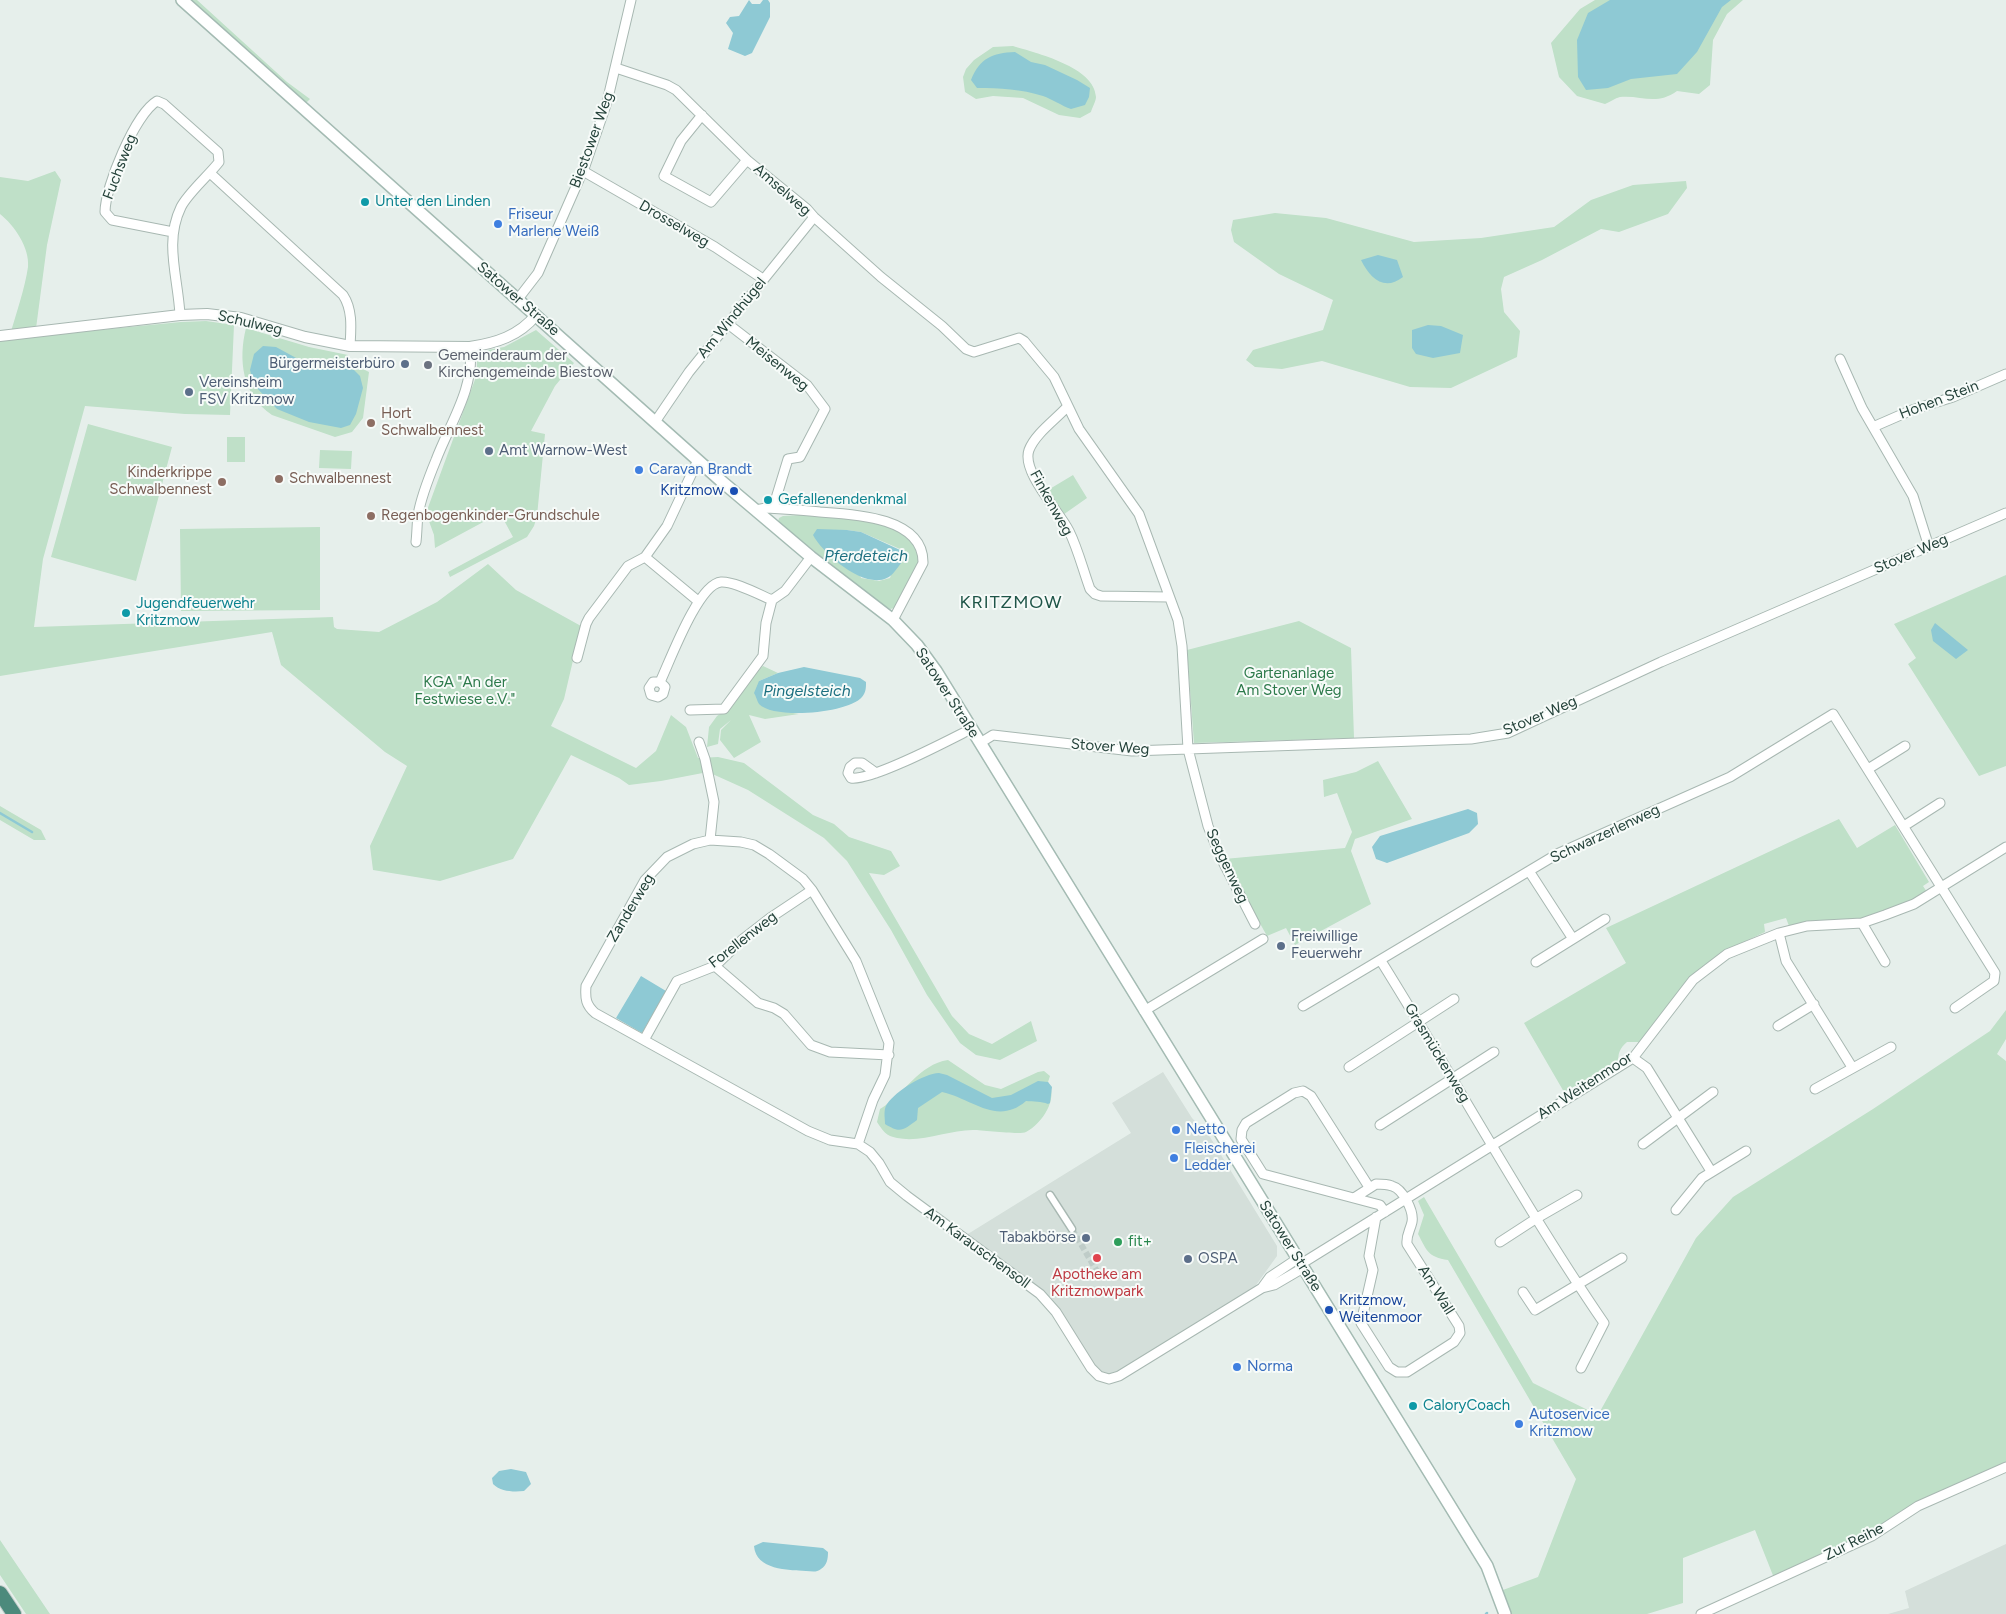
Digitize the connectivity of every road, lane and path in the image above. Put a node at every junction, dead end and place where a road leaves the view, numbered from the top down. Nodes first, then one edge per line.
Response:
1 (182, 0) edge
2 (631, 0) edge
3 (616, 68) junction
4 (702, 115) junction
5 (747, 160) junction
6 (583, 171) junction
7 (210, 173) junction
8 (814, 218) junction
9 (173, 232) junction
10 (763, 279) junction
11 (518, 299) junction
12 (180, 314) junction
13 (536, 315) junction
14 (728, 324) junction
15 (0, 336) edge
16 (350, 346) junction
17 (470, 347) junction
18 (1840, 359) dead end
19 (2006, 374) edge
20 (1067, 407) junction
21 (655, 422) junction
22 (1873, 427) junction
23 (698, 460) junction
24 (773, 508) junction
25 (756, 510) junction
26 (2006, 513) edge
27 (416, 542) dead end
28 (1928, 547) junction
29 (645, 557) junction
30 (812, 557) junction
31 (1169, 597) junction
32 (772, 600) junction
33 (698, 601) junction
34 (893, 620) junction
35 (577, 658) dead end
36 (660, 682) dead end
37 (690, 710) dead end
38 (971, 728) junction
39 (699, 742) dead end
40 (980, 743) junction
41 (1905, 746) dead end
42 (1188, 749) junction
43 (1868, 769) junction
44 (876, 773) dead end
45 (1940, 803) dead end
46 (1904, 826) junction
47 (710, 840) junction
48 (2006, 847) edge
49 (1529, 871) junction
50 (1943, 886) junction
51 (812, 890) junction
52 (1605, 919) dead end
53 (1862, 922) junction
54 (1255, 924) dead end
55 (1779, 933) junction
56 (1263, 939) dead end
57 (1573, 939) junction
58 (1380, 961) junction
59 (1536, 962) dead end
60 (1885, 962) dead end
61 (715, 966) junction
62 (1454, 999) dead end
63 (1814, 1004) junction
64 (1304, 1006) dead end
65 (1955, 1008) dead end
66 (1144, 1011) junction
67 (1418, 1022) junction
68 (1778, 1026) dead end
69 (644, 1040) junction
70 (1890, 1047) dead end
71 (1494, 1052) dead end
72 (888, 1055) junction
73 (1633, 1058) junction
74 (1348, 1067) dead end
75 (1852, 1067) junction
76 (1452, 1079) junction
77 (1815, 1089) dead end
78 (1713, 1092) dead end
79 (1678, 1119) junction
80 (1380, 1125) dead end
81 (858, 1144) junction
82 (1643, 1144) dead end
83 (1492, 1146) junction
84 (1746, 1151) dead end
85 (1712, 1171) junction
86 (1369, 1187) junction
87 (1050, 1195) dead end
88 (1577, 1195) dead end
89 (1354, 1198) junction
90 (1405, 1200) junction
91 (1676, 1210) dead end
92 (1385, 1212) junction
93 (1376, 1217) junction
94 (1537, 1218) junction
95 (1072, 1229) tunnel mouth
96 (1500, 1242) dead end
97 (1622, 1258) dead end
98 (1300, 1264) junction
99 (1578, 1286) junction
100 (1523, 1292) dead end
101 (1581, 1368) dead end
102 (2006, 1467) edge
103 (0, 1593) edge
104 (14, 1614) edge
105 (1505, 1614) edge
106 (1701, 1614) edge

1 - 11 main road, Satower Straße
2 - 3 street, Biestower Weg
3 - 4 street, Amselweg
3 - 6 street, Biestower Weg
4 - 5 street, Amselweg
4 - 5 street
5 - 8 street, Amselweg
6 - 10 street, Drosselweg
6 - 11 street, Biestower Weg
7 - 9 street, Fuchsweg
7 - 9 street, Fuchsweg
7 - 16 street
8 - 10 street, Am Windhügel
8 - 20 street, Amselweg
9 - 12 street, Fuchsweg
10 - 14 street, Am Windhügel
11 - 13 main road, Satower Straße
12 - 15 street, Schulweg
12 - 16 street, Schulweg
13 - 17 street, Schulweg
13 - 21 main road, Satower Straße
14 - 21 street, Am Windhügel
14 - 24 street, Meisenweg
16 - 17 street, Schulweg
17 - 27 street
18 - 22 street
19 - 22 street, Hohen Stein
20 - 31 street
20 - 31 street, Finkenweg
21 - 23 main road, Satower Straße
22 - 28 street
23 - 25 main road, Satower Straße
23 - 29 street
24 - 25 street
24 - 34 street
25 - 30 main road, Satower Straße
26 - 28 street, Stover Weg
28 - 42 street, Stover Weg
29 - 33 street
29 - 35 street
30 - 32 street
30 - 34 main road, Satower Straße
31 - 42 street
32 - 33 street
32 - 37 street
33 - 36 street
34 - 38 main road, Satower Straße
38 - 40 main road, Satower Straße
38 - 44 street
39 - 47 street
40 - 42 street, Stover Weg
40 - 66 main road, Satower Straße
41 - 43 street
42 - 54 street, Seggenweg
43 - 46 street
43 - 49 street, Schwarzerlenweg
45 - 46 street
46 - 50 street
47 - 51 street, Zanderweg
47 - 69 street, Zanderweg
48 - 50 street, Am Weitenmoor
49 - 57 street
49 - 58 street, Schwarzerlenweg
50 - 53 street, Am Weitenmoor
50 - 65 street
51 - 61 street, Forellenweg
51 - 72 street, Zanderweg
52 - 57 street
53 - 55 street, Am Weitenmoor
53 - 60 street
55 - 63 street
55 - 73 street, Am Weitenmoor
56 - 66 street
57 - 59 street
58 - 64 street
58 - 67 street, Grasmückenweg
61 - 69 street, Forellenweg
61 - 72 street
62 - 67 street
63 - 68 street
63 - 75 street
66 - 98 main road, Satower Straße
67 - 74 street
67 - 76 street, Grasmückenweg
69 - 81 street, Zanderweg
70 - 75 street
71 - 76 street
72 - 81 street, Zanderweg
73 - 79 street
73 - 83 street, Am Weitenmoor
75 - 77 street
76 - 80 street
76 - 83 street, Grasmückenweg
78 - 79 street
79 - 82 street
79 - 85 street
81 - 98 street, Am Karauschensoll
83 - 90 street, Am Weitenmoor
83 - 94 street, Grasmückenweg
84 - 85 street
85 - 91 street
86 - 89 street
86 - 89 street
86 - 90 street
87 - 95 street
88 - 94 street
89 - 92 street
90 - 92 street, Am Weitenmoor
90 - 93 street, Am Wall
92 - 93 street, Am Weitenmoor
93 - 98 street, Am Weitenmoor
94 - 96 street
94 - 99 street, Grasmückenweg
97 - 99 street
98 - 105 main road, Satower Straße
99 - 100 street
99 - 101 street, Grasmückenweg
102 - 106 street, Zur Reihe
103 - 104 highway

